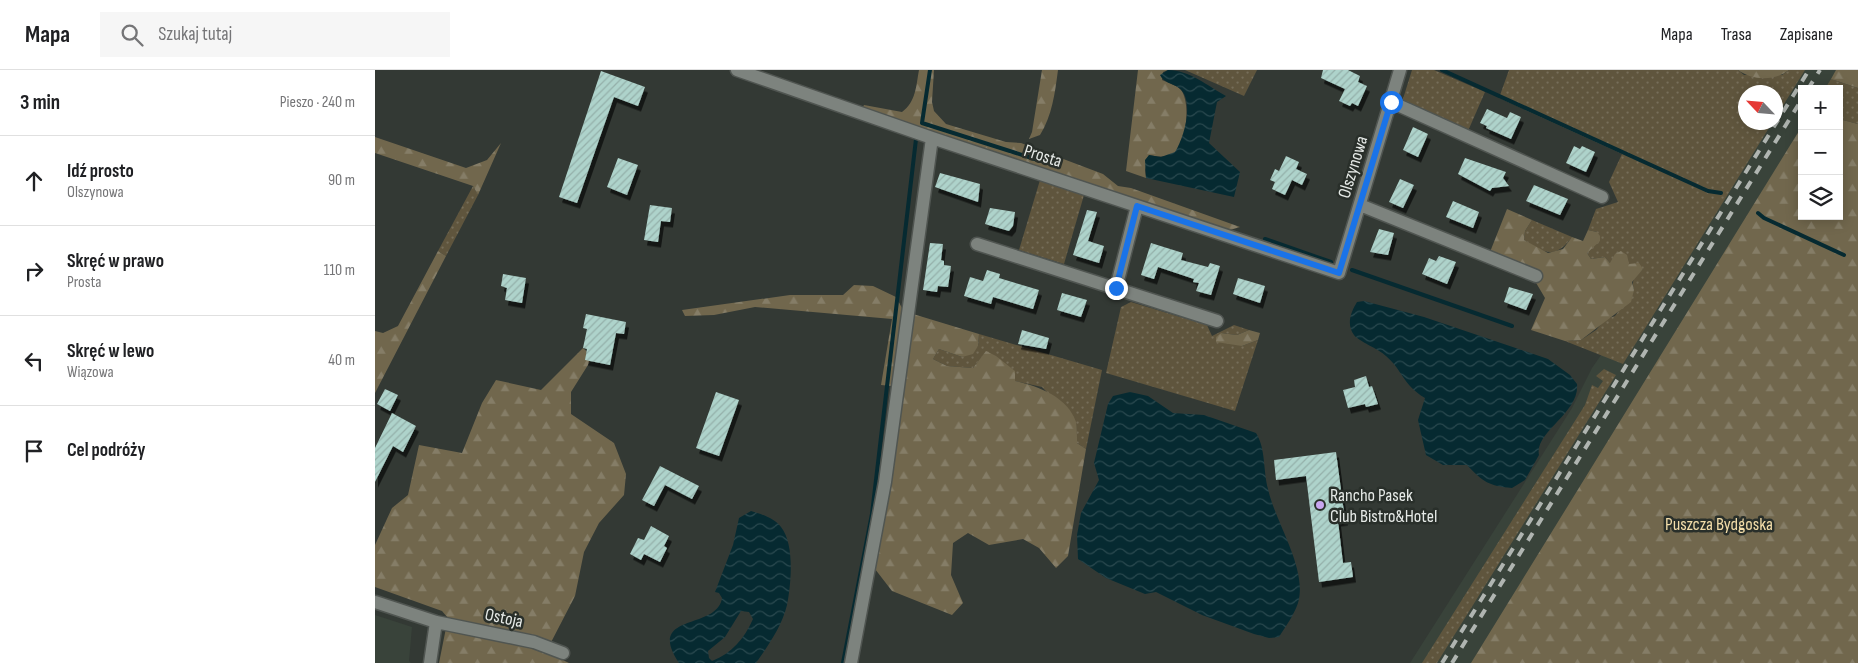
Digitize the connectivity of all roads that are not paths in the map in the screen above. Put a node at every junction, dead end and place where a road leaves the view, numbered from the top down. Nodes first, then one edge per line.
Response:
1 (737, 70) edge
2 (1400, 70) edge
3 (1391, 102) junction
4 (933, 138) junction
5 (1603, 197) dead end
6 (1360, 205) junction
7 (1137, 206) junction
8 (977, 244) dead end
9 (1339, 273) joint
10 (1536, 276) dead end
11 (1116, 288) junction
12 (1217, 321) dead end
13 (375, 602) edge
14 (436, 622) junction
15 (563, 653) dead end
16 (431, 663) edge
17 (851, 663) edge

1 - 4 street, Prosta
2 - 3 street, Olszynowa
3 - 5 street
3 - 6 street, Olszynowa
4 - 7 street, Prosta
4 - 17 street
6 - 9 street, Olszynowa
6 - 10 street
7 - 9 street, Prosta
7 - 11 street
8 - 11 street
11 - 12 street
13 - 14 street, Ostoja
14 - 15 street, Ostoja
14 - 16 street

